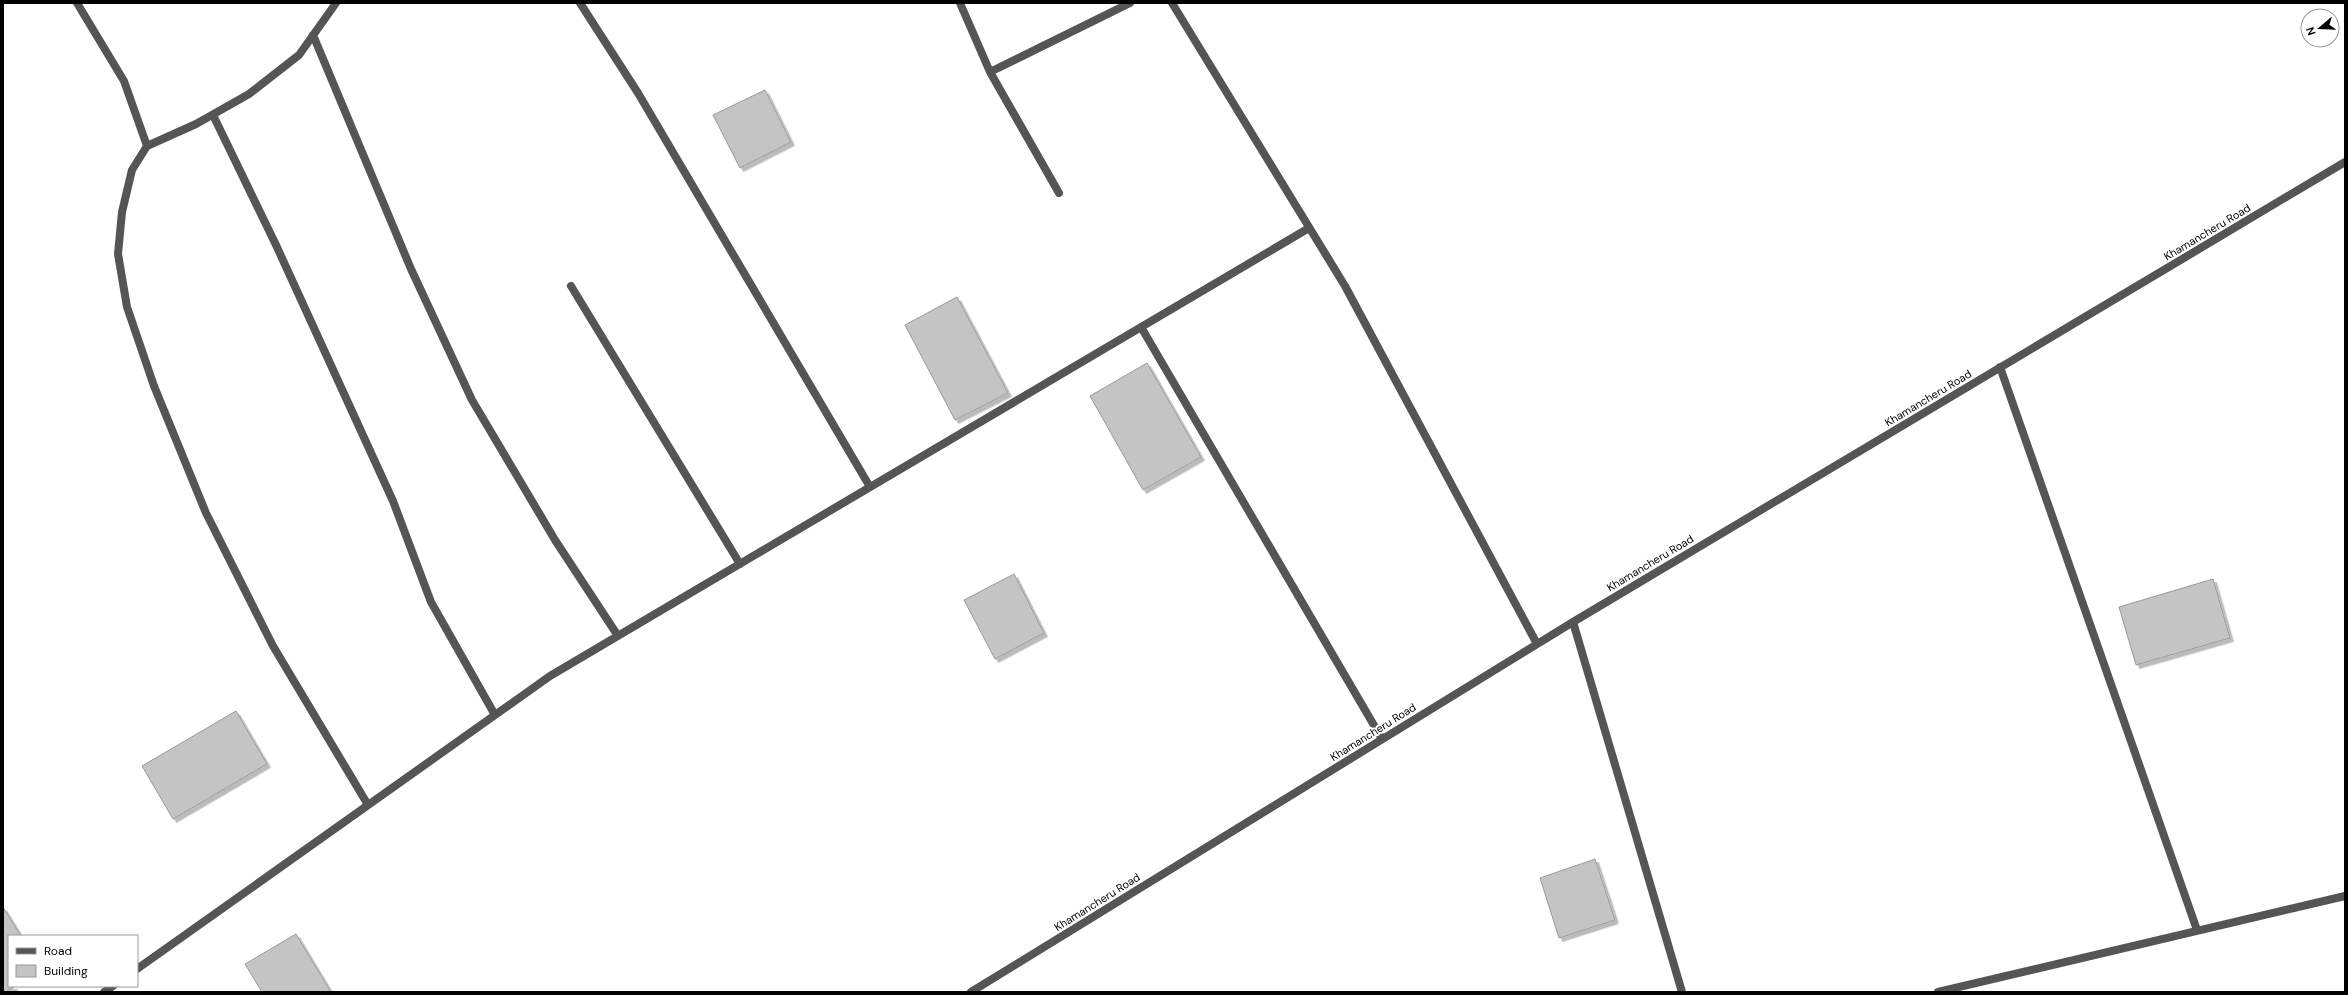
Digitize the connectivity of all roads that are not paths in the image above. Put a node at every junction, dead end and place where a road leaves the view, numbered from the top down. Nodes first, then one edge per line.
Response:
1 (77, 3) edge
2 (336, 3) edge
3 (580, 3) edge
4 (960, 3) edge
5 (1130, 3) edge
6 (1172, 3) edge
7 (313, 35) junction
8 (990, 72) junction
9 (213, 115) junction
10 (147, 146) junction
11 (2345, 162) edge
12 (1059, 193) dead end
13 (1309, 228) junction
14 (571, 286) dead end
15 (1141, 327) junction
16 (2000, 367) junction
17 (870, 487) junction
18 (740, 564) junction
19 (1573, 622) junction
20 (618, 636) junction
21 (1537, 644) junction
22 (495, 715) junction
23 (1382, 739) junction
24 (368, 805) junction
25 (2345, 896) edge
26 (2197, 930) junction
27 (138, 968) edge
28 (971, 992) edge
29 (1682, 992) edge
30 (1938, 992) edge

1 - 10 street
2 - 7 street
3 - 17 street
4 - 8 street
5 - 8 street
6 - 13 street
7 - 9 street
7 - 20 street
8 - 12 street
9 - 10 street
9 - 22 street
10 - 24 street
11 - 16 street, Khamancheru Road
13 - 15 street
13 - 21 street
14 - 18 street
15 - 17 street
15 - 23 street
16 - 19 street, Khamancheru Road
16 - 26 street
17 - 18 street
18 - 20 street
19 - 21 street, Khamancheru Road
19 - 29 street
20 - 22 street
21 - 23 street, Khamancheru Road
22 - 24 street
23 - 28 street, Khamancheru Road
24 - 27 street
25 - 26 street
26 - 30 street

